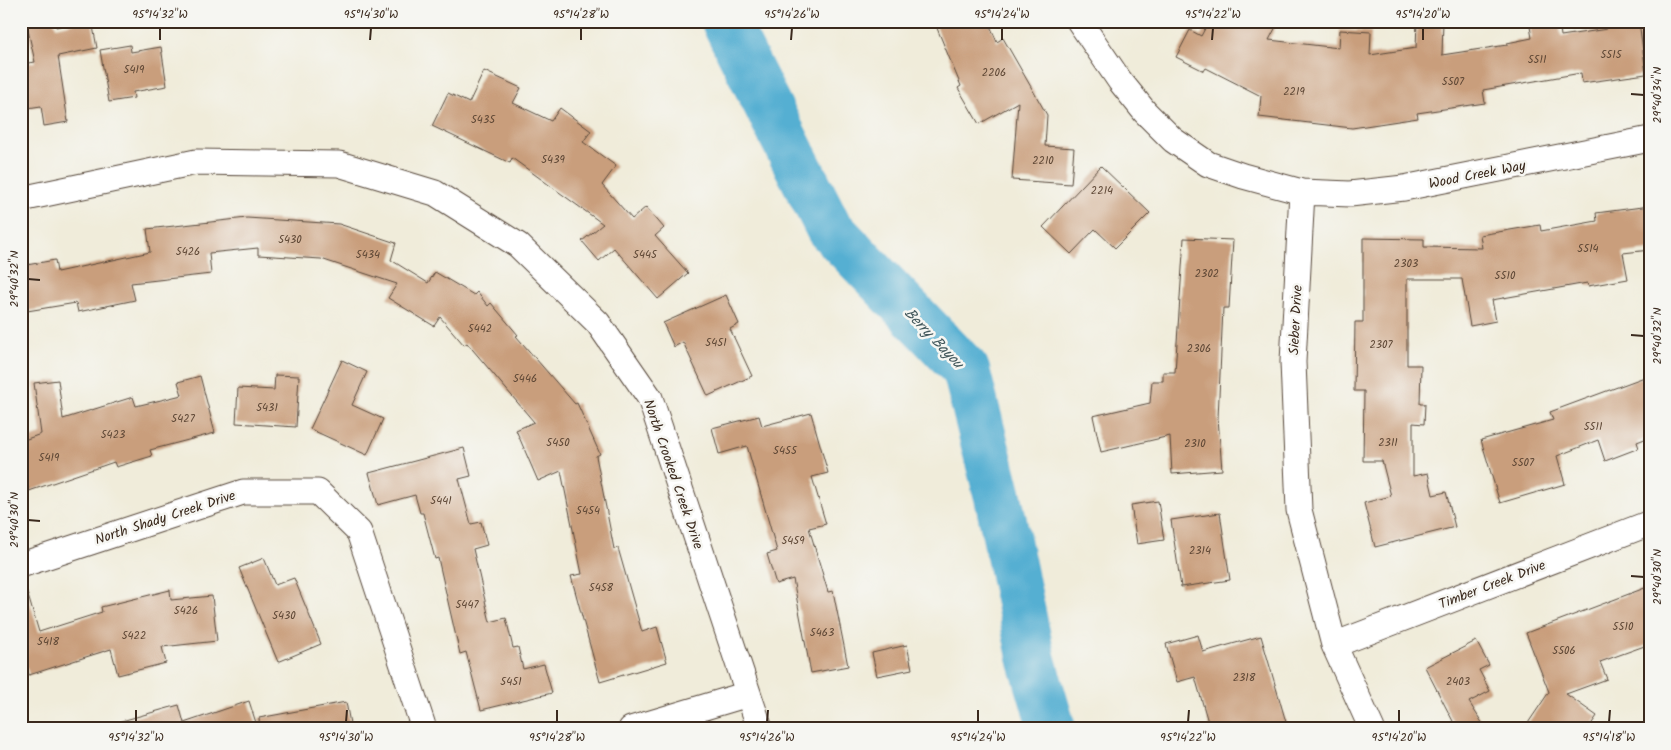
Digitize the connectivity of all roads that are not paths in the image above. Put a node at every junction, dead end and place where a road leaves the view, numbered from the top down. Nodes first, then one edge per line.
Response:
1 (1079, 21) edge
2 (1650, 139) edge
3 (1302, 192) junction
4 (21, 200) edge
5 (1650, 523) edge
6 (21, 565) edge
7 (1334, 645) junction
8 (748, 694) junction
9 (424, 729) edge
10 (631, 729) edge
11 (760, 729) edge
12 (1372, 729) edge

1 - 3 street
2 - 3 street, Wood Creek Way
3 - 7 street, Sieber Drive
4 - 8 street, North Crooked Creek Drive
5 - 7 street, Timber Creek Drive
6 - 9 street, North Shady Creek Drive
7 - 12 street, Sieber Drive
8 - 10 street
8 - 11 street, North Crooked Creek Drive

